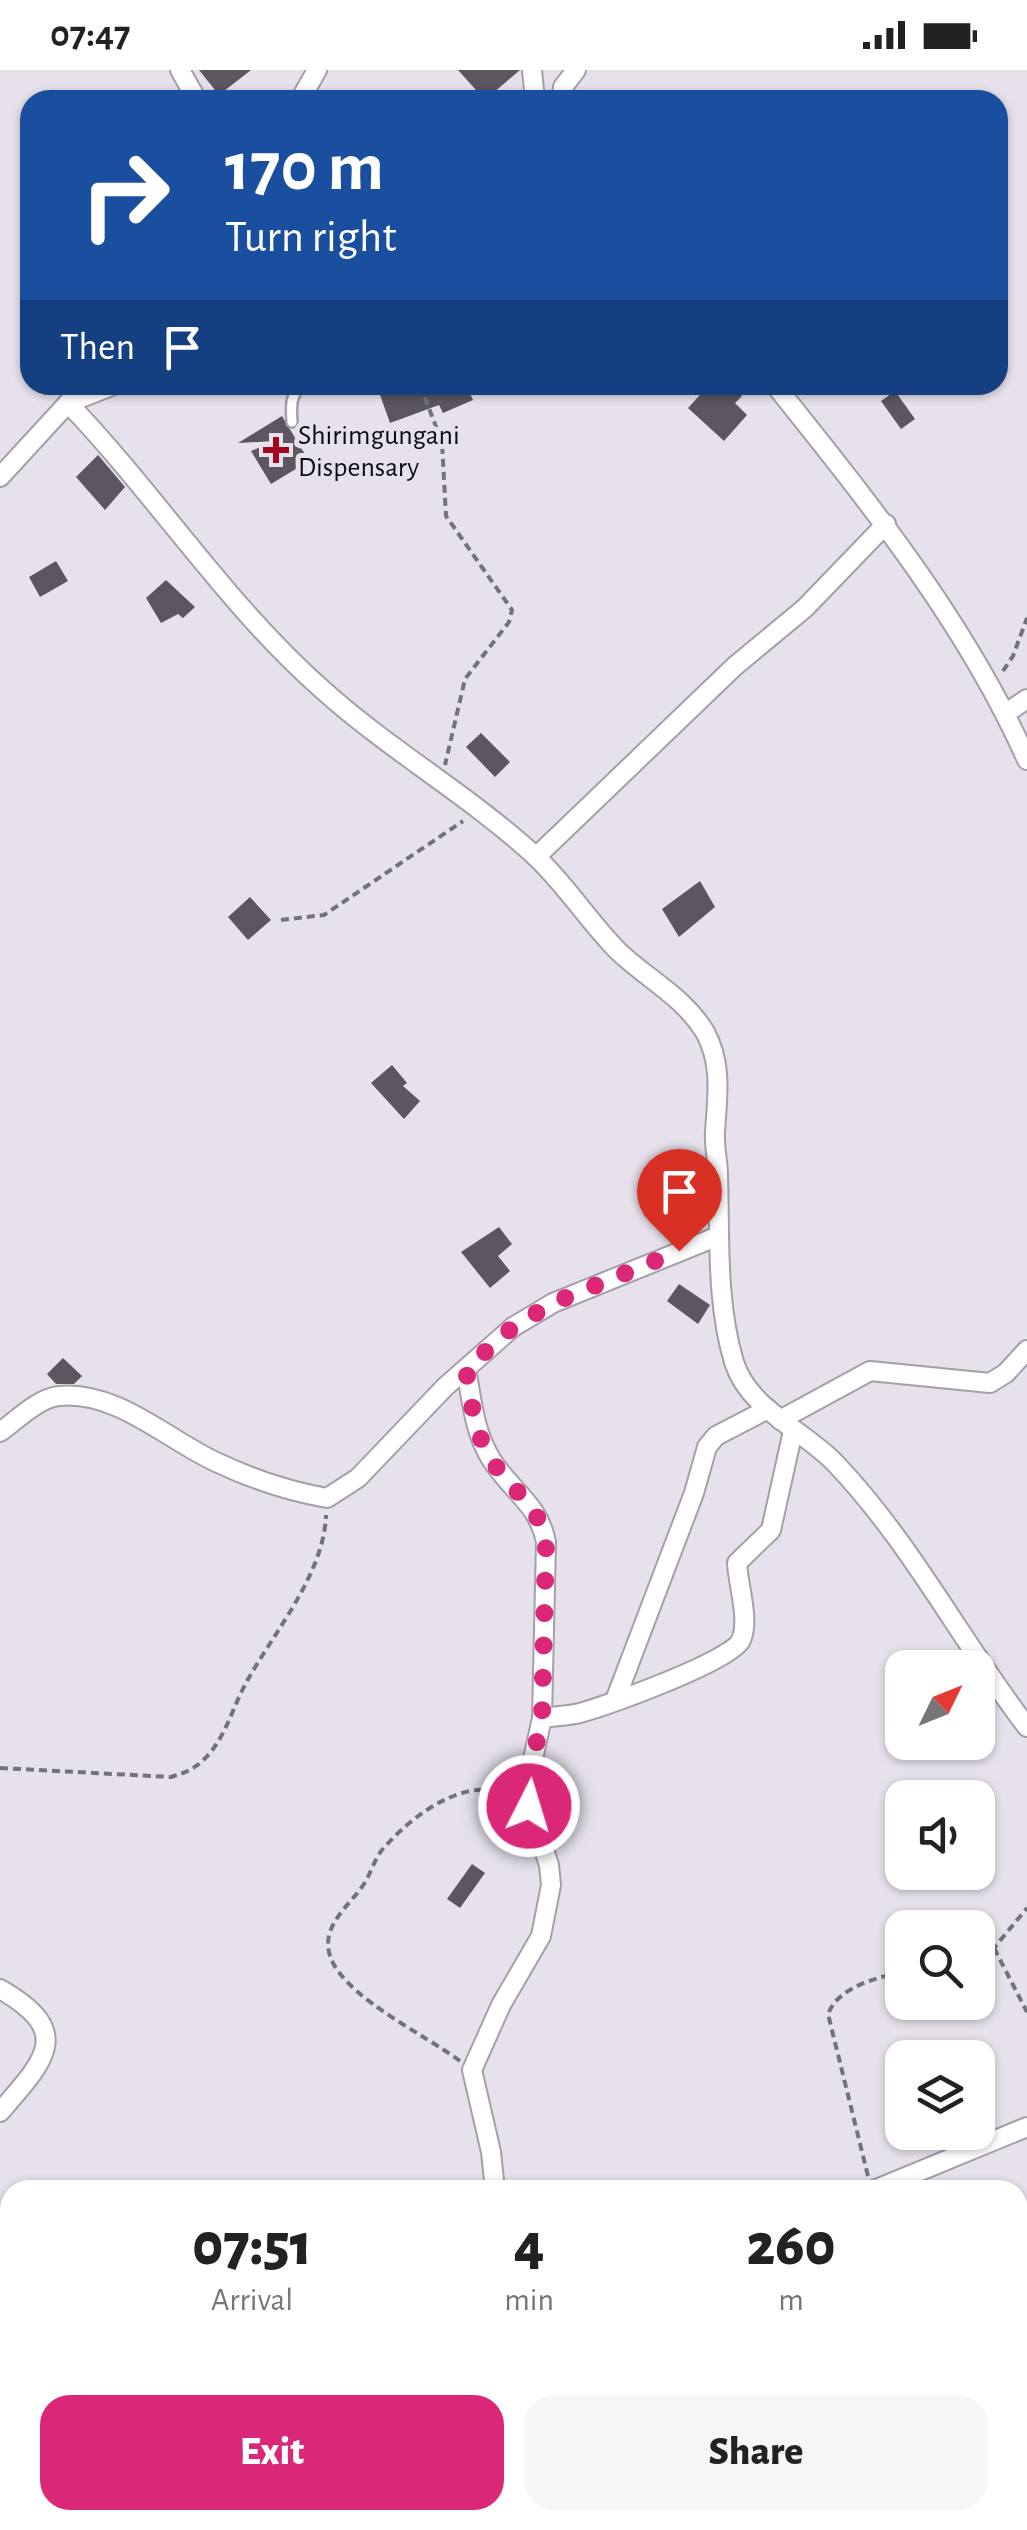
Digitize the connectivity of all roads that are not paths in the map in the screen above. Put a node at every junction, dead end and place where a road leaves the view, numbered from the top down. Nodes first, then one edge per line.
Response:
1 (78, 395) edge
2 (294, 395) edge
3 (783, 395) edge
4 (292, 422) dead end
5 (7, 458) edge
6 (0, 477) edge
7 (886, 524) junction
8 (1027, 699) edge
9 (1006, 713) junction
10 (1027, 760) edge
11 (536, 856) junction
12 (716, 1238) junction
13 (1027, 1350) edge
14 (466, 1369) junction
15 (780, 1420) junction
16 (0, 1432) edge
17 (616, 1698) junction
18 (542, 1718) junction
19 (1027, 1727) edge
20 (0, 1989) edge
21 (0, 2112) edge
22 (1027, 2127) edge
23 (494, 2180) edge
24 (897, 2180) edge

1 - 5 street
1 - 11 street
2 - 4 lane
3 - 7 street
5 - 6 street
7 - 9 street
7 - 11 street
8 - 9 street
9 - 10 street
11 - 12 street
12 - 14 street
12 - 15 street
13 - 15 street
14 - 16 street
14 - 18 street
15 - 17 street
15 - 17 street
15 - 19 street
17 - 18 street
18 - 23 street
20 - 21 street
22 - 24 street

